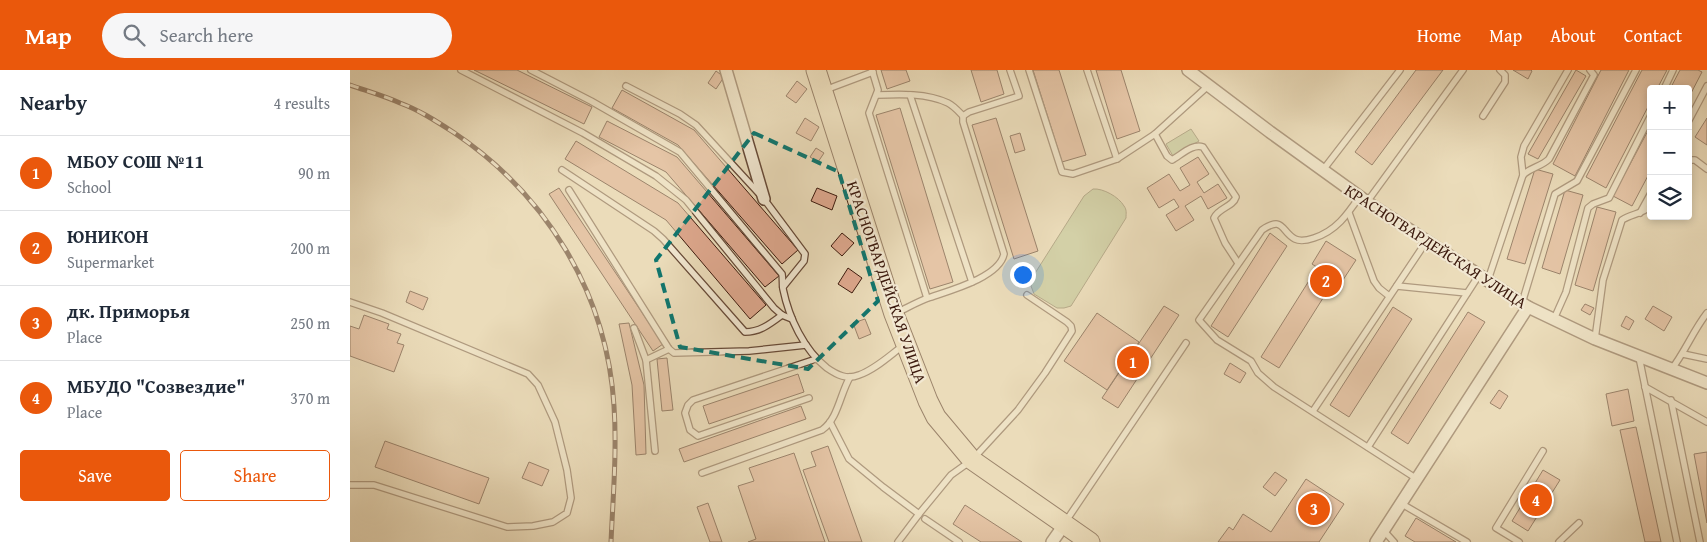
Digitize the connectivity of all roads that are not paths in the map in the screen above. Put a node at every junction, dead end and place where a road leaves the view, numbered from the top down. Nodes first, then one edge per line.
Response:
1 (461, 70) edge
2 (531, 70) edge
3 (726, 70) edge
4 (816, 70) edge
5 (1010, 70) edge
6 (1029, 70) edge
7 (1088, 70) edge
8 (1188, 70) edge
9 (1400, 70) edge
10 (1463, 70) edge
11 (1500, 70) edge
12 (1568, 70) edge
13 (1590, 70) edge
14 (1636, 70) edge
15 (1673, 70) edge
16 (872, 71) edge
17 (1666, 85) edge
18 (626, 86) dead end
19 (1208, 86) junction
20 (1707, 86) edge
21 (823, 91) junction
22 (877, 95) junction
23 (910, 95) junction
24 (1692, 114) edge
25 (964, 116) junction
26 (1483, 116) dead end
27 (1647, 122) edge
28 (1155, 134) junction
29 (1117, 159) junction
30 (1692, 160) edge
31 (1706, 167) edge
32 (562, 170) dead end
33 (1323, 170) junction
34 (1523, 175) junction
35 (569, 190) dead end
36 (764, 199) junction
37 (1363, 199) junction
38 (1647, 201) edge
39 (1647, 209) edge
40 (1348, 214) junction
41 (1640, 214) junction
42 (1426, 242) junction
43 (1238, 263) junction
44 (1484, 277) junction
45 (972, 282) junction
46 (1397, 286) junction
47 (783, 287) junction
48 (1468, 293) junction
49 (1027, 295) dead end
50 (1389, 296) junction
51 (927, 298) junction
52 (350, 302) edge
53 (1525, 306) junction
54 (1707, 312) edge
55 (894, 314) junction
56 (782, 315) junction
57 (792, 319) junction
58 (1554, 320) junction
59 (634, 328) dead end
60 (1595, 339) junction
61 (1186, 343) dead end
62 (905, 344) junction
63 (806, 345) junction
64 (669, 349) junction
65 (1683, 354) junction
66 (1639, 357) junction
67 (816, 359) junction
68 (1707, 359) edge
69 (646, 360) junction
70 (1671, 370) junction
71 (850, 377) junction
72 (1707, 382) edge
73 (1645, 387) junction
74 (809, 398) dead end
75 (1671, 400) junction
76 (1313, 411) junction
77 (830, 422) junction
78 (1707, 422) edge
79 (1368, 447) junction
80 (1543, 450) dead end
81 (655, 451) dead end
82 (972, 460) junction
83 (702, 473) dead end
84 (1418, 480) junction
85 (350, 485) edge
86 (1402, 504) junction
87 (919, 514) junction
88 (925, 519) dead end
89 (1579, 523) dead end
90 (1064, 525) junction
91 (1384, 531) junction
92 (898, 542) edge
93 (959, 542) edge
94 (1052, 542) edge
95 (1090, 542) edge
96 (1376, 542) edge
97 (1394, 542) edge
98 (1467, 542) edge
99 (1519, 542) edge
100 (1558, 542) edge
101 (1677, 542) edge
102 (1700, 542) edge

1 - 56 lane
2 - 47 lane
3 - 36 street
4 - 21 main road, КРАСНОГВАРДЕЙСКАЯ УЛИЦА
5 - 25 lane
6 - 29 lane
7 - 29 lane
8 - 19 street, КРАСНОГВАРДЕЙСКАЯ УЛИЦА
9 - 33 lane
10 - 37 lane
11 - 26 lane
12 - 34 lane
13 - 34 lane
14 - 53 lane
15 - 17 lane
16 - 21 lane
16 - 22 lane
18 - 36 lane
19 - 28 lane
19 - 33 street, КРАСНОГВАРДЕЙСКАЯ УЛИЦА
20 - 24 lane
21 - 55 main road, КРАСНОГВАРДЕЙСКАЯ УЛИЦА
22 - 23 lane
22 - 51 lane
23 - 25 lane
23 - 45 lane
25 - 45 lane
27 - 58 lane
28 - 29 lane
28 - 43 lane
30 - 31 lane
32 - 56 lane
33 - 37 street, КРАСНОГВАРДЕЙСКАЯ УЛИЦА
34 - 44 lane
35 - 64 lane
36 - 47 lane
37 - 40 lane
37 - 42 street, КРАСНОГВАРДЕЙСКАЯ УЛИЦА
38 - 41 lane
39 - 41 lane
40 - 43 lane
40 - 50 lane
41 - 60 lane
42 - 44 street, КРАСНОГВАРДЕЙСКАЯ УЛИЦА
42 - 46 lane
43 - 76 lane
44 - 48 lane
44 - 53 street, КРАСНОГВАРДЕЙСКАЯ УЛИЦА
45 - 51 lane
46 - 48 lane
46 - 50 lane
47 - 57 lane
48 - 79 lane
49 - 82 lane
50 - 76 lane
51 - 55 lane
52 - 85 lane
53 - 58 street, КРАСНОГВАРДЕЙСКАЯ УЛИЦА
53 - 84 street
54 - 65 lane
55 - 62 main road, КРАСНОГВАРДЕЙСКАЯ УЛИЦА
56 - 57 lane
57 - 63 lane
58 - 60 street, КРАСНОГВАРДЕЙСКАЯ УЛИЦА
59 - 69 lane
60 - 66 street, КРАСНОГВАРДЕЙСКАЯ УЛИЦА
61 - 90 lane
62 - 71 lane
62 - 82 main road, КРАСНОГВАРДЕЙСКАЯ УЛИЦА
63 - 64 lane
63 - 67 lane
64 - 69 lane
65 - 68 lane
65 - 70 lane
66 - 70 street, КРАСНОГВАРДЕЙСКАЯ УЛИЦА
66 - 73 lane
67 - 71 lane
67 - 74 lane
69 - 81 lane
70 - 72 street, КРАСНОГВАРДЕЙСКАЯ УЛИЦА
71 - 77 lane
73 - 75 lane
73 - 101 lane
75 - 78 lane
75 - 102 lane
76 - 79 lane
77 - 83 lane
77 - 87 lane
79 - 84 lane
80 - 99 lane
82 - 87 lane
82 - 90 main road, КРАСНОГВАРДЕЙСКАЯ УЛИЦА
84 - 86 street
86 - 91 street
86 - 98 lane
87 - 92 lane
88 - 93 lane
89 - 100 lane
90 - 94 street
90 - 95 main road, КРАСНОГВАРДЕЙСКАЯ УЛИЦА
91 - 96 street
91 - 97 lane

